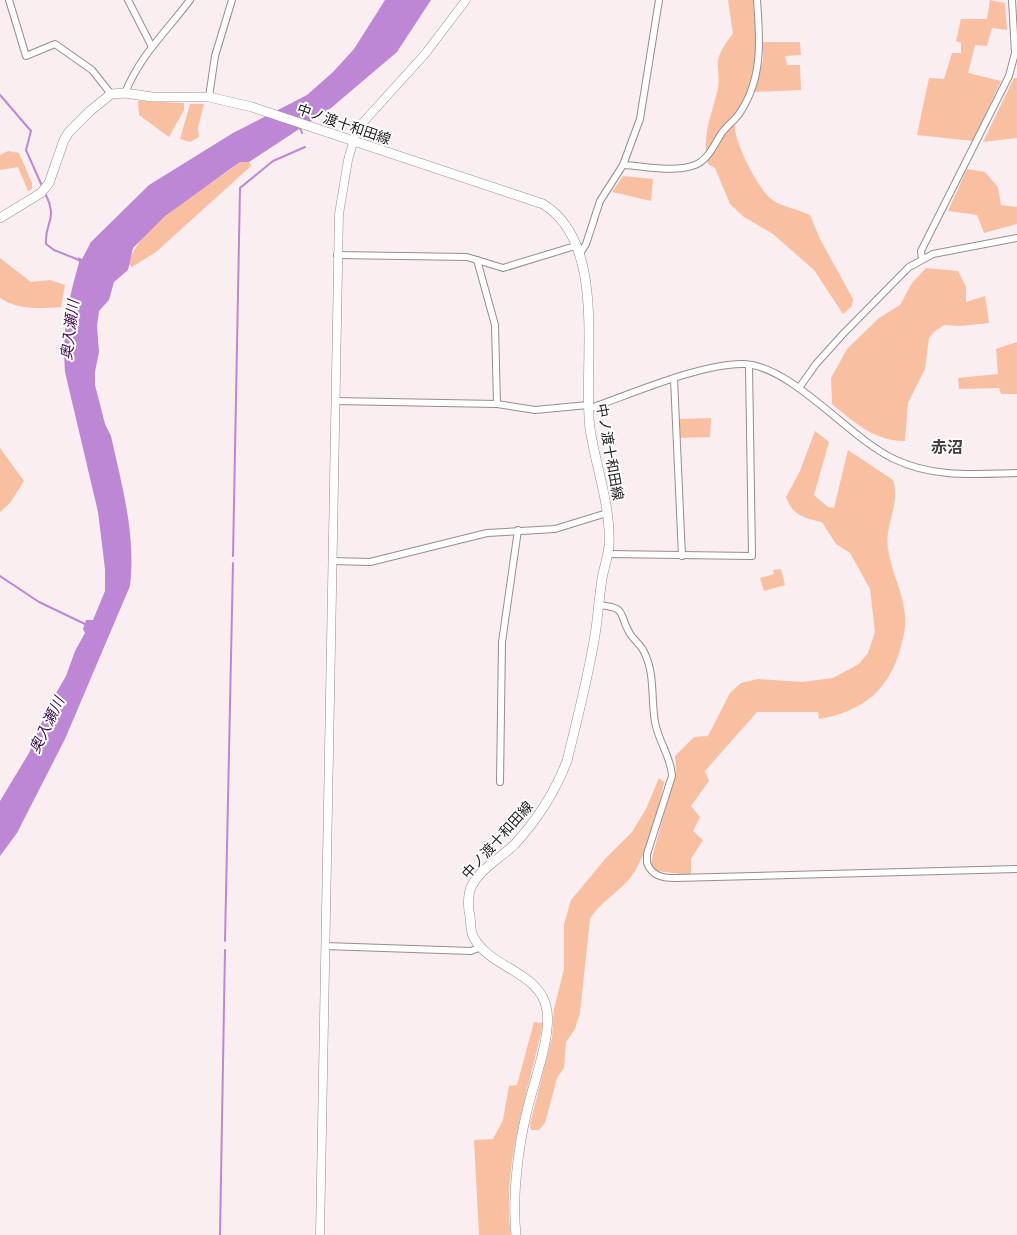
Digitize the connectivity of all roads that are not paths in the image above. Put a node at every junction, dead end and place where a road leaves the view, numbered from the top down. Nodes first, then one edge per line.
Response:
1 (9, 0) edge
2 (128, 0) edge
3 (190, 0) edge
4 (232, 0) edge
5 (466, 0) edge
6 (659, 0) edge
7 (757, 0) edge
8 (1012, 0) edge
9 (151, 45) junction
10 (125, 93) junction
11 (111, 94) junction
12 (210, 97) junction
13 (352, 141) junction
14 (623, 165) junction
15 (0, 218) edge
16 (1017, 238) edge
17 (575, 246) junction
18 (338, 255) junction
19 (579, 255) junction
20 (922, 259) junction
21 (477, 260) junction
22 (749, 364) junction
23 (674, 379) junction
24 (800, 388) junction
25 (335, 401) junction
26 (497, 404) junction
27 (588, 407) junction
28 (1017, 473) edge
29 (607, 513) junction
30 (518, 530) junction
31 (608, 554) junction
32 (682, 556) junction
33 (333, 561) junction
34 (599, 605) junction
35 (500, 782) dead end
36 (1017, 869) edge
37 (325, 946) junction
38 (480, 946) junction
39 (320, 1235) edge
40 (516, 1235) edge

1 - 11 street
2 - 9 street
3 - 9 street
4 - 12 street
5 - 13 street
6 - 14 street
7 - 14 street
8 - 20 street
9 - 10 street
10 - 11 main road, 中ノ渡十和田線
10 - 12 main road, 中ノ渡十和田線
11 - 15 main road
12 - 13 main road, 中ノ渡十和田線
13 - 17 main road, 中ノ渡十和田線
13 - 18 street
14 - 19 street
16 - 20 street
17 - 19 main road, 中ノ渡十和田線
17 - 21 street
18 - 21 street
18 - 25 street
19 - 27 main road, 中ノ渡十和田線
20 - 24 street
21 - 26 street
22 - 23 street
22 - 24 street
22 - 32 street
23 - 27 street
23 - 32 street
24 - 28 street
25 - 26 street
25 - 33 street
26 - 27 street
27 - 29 main road, 中ノ渡十和田線
29 - 30 street
29 - 31 main road, 中ノ渡十和田線
30 - 33 street
30 - 35 street
31 - 32 street
31 - 34 main road, 中ノ渡十和田線
33 - 37 street
34 - 36 street
34 - 38 main road, 中ノ渡十和田線
37 - 38 street
37 - 39 street
38 - 40 main road

